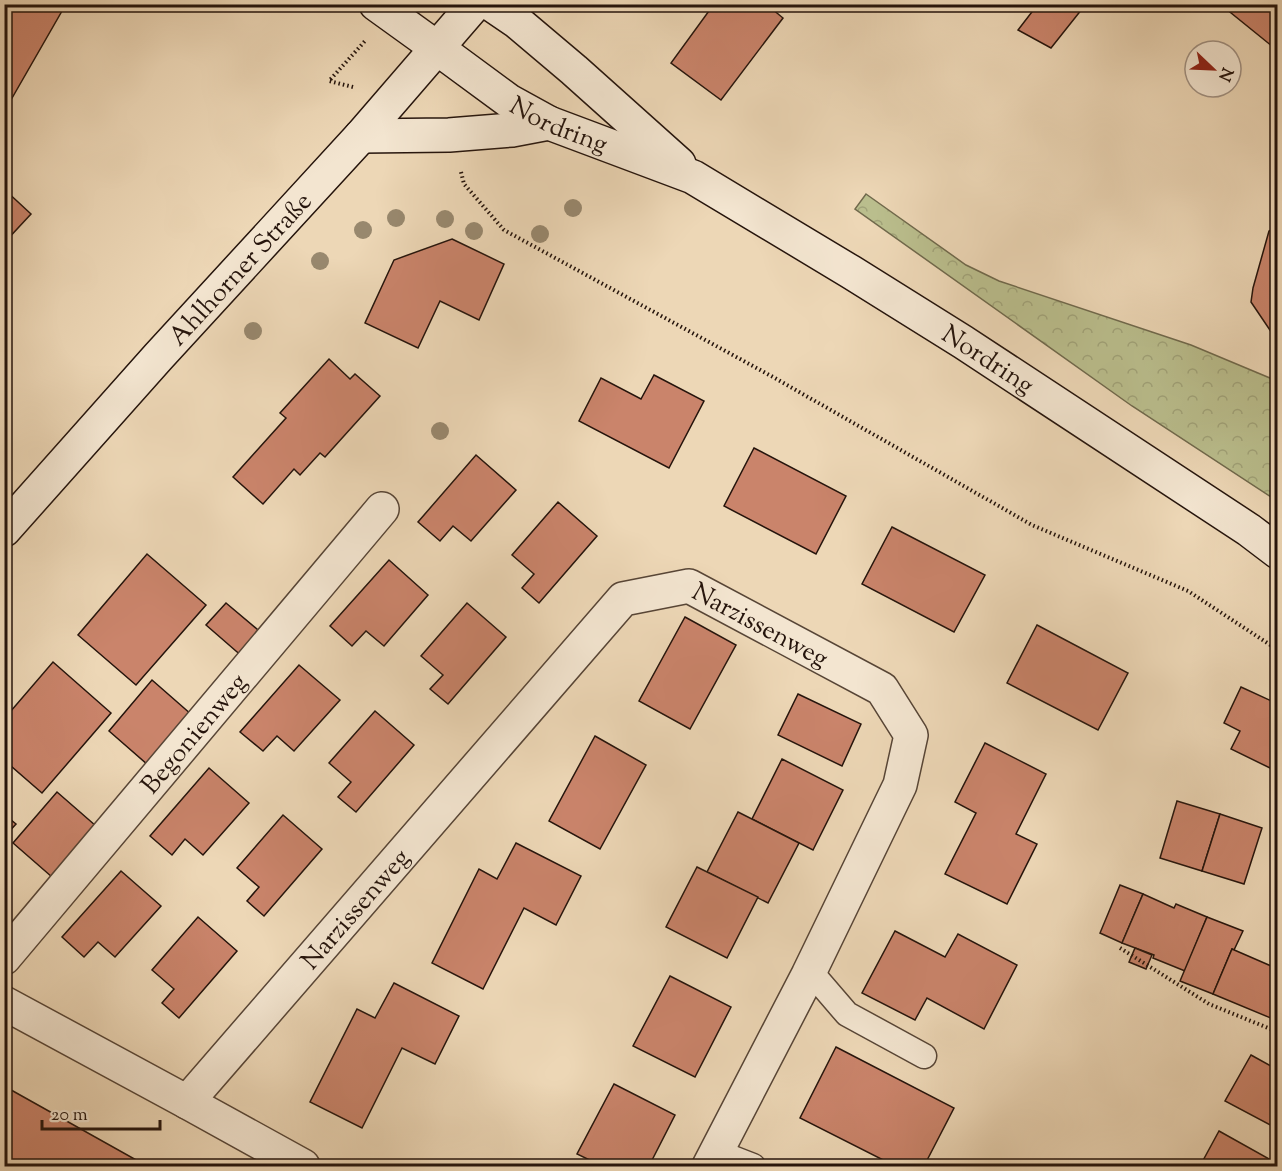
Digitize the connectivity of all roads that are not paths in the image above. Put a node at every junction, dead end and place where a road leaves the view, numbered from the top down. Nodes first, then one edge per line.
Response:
1 (475, 4) edge
2 (491, 4) edge
3 (383, 9) edge
4 (437, 48) junction
5 (549, 123) junction
6 (361, 136) junction
7 (693, 177) junction
8 (382, 508) dead end
9 (4, 530) edge
10 (1278, 552) edge
11 (4, 958) edge
12 (810, 971) junction
13 (4, 1003) edge
14 (924, 1056) dead end
15 (187, 1102) junction
16 (713, 1159) edge
17 (303, 1167) edge
18 (753, 1167) edge

1 - 4 street, Ahlhorner Straße
2 - 7 street, Nordring
3 - 4 street, Nordring
4 - 5 street, Nordring
4 - 6 street, Ahlhorner Straße
5 - 6 street
5 - 7 street, Nordring
6 - 9 street, Ahlhorner Straße
7 - 10 street, Nordring
8 - 11 street, Begonienweg
12 - 14 lane
12 - 15 street, Narzissenweg
12 - 16 street, Narzissenweg
13 - 15 street
15 - 17 street
16 - 18 lane

